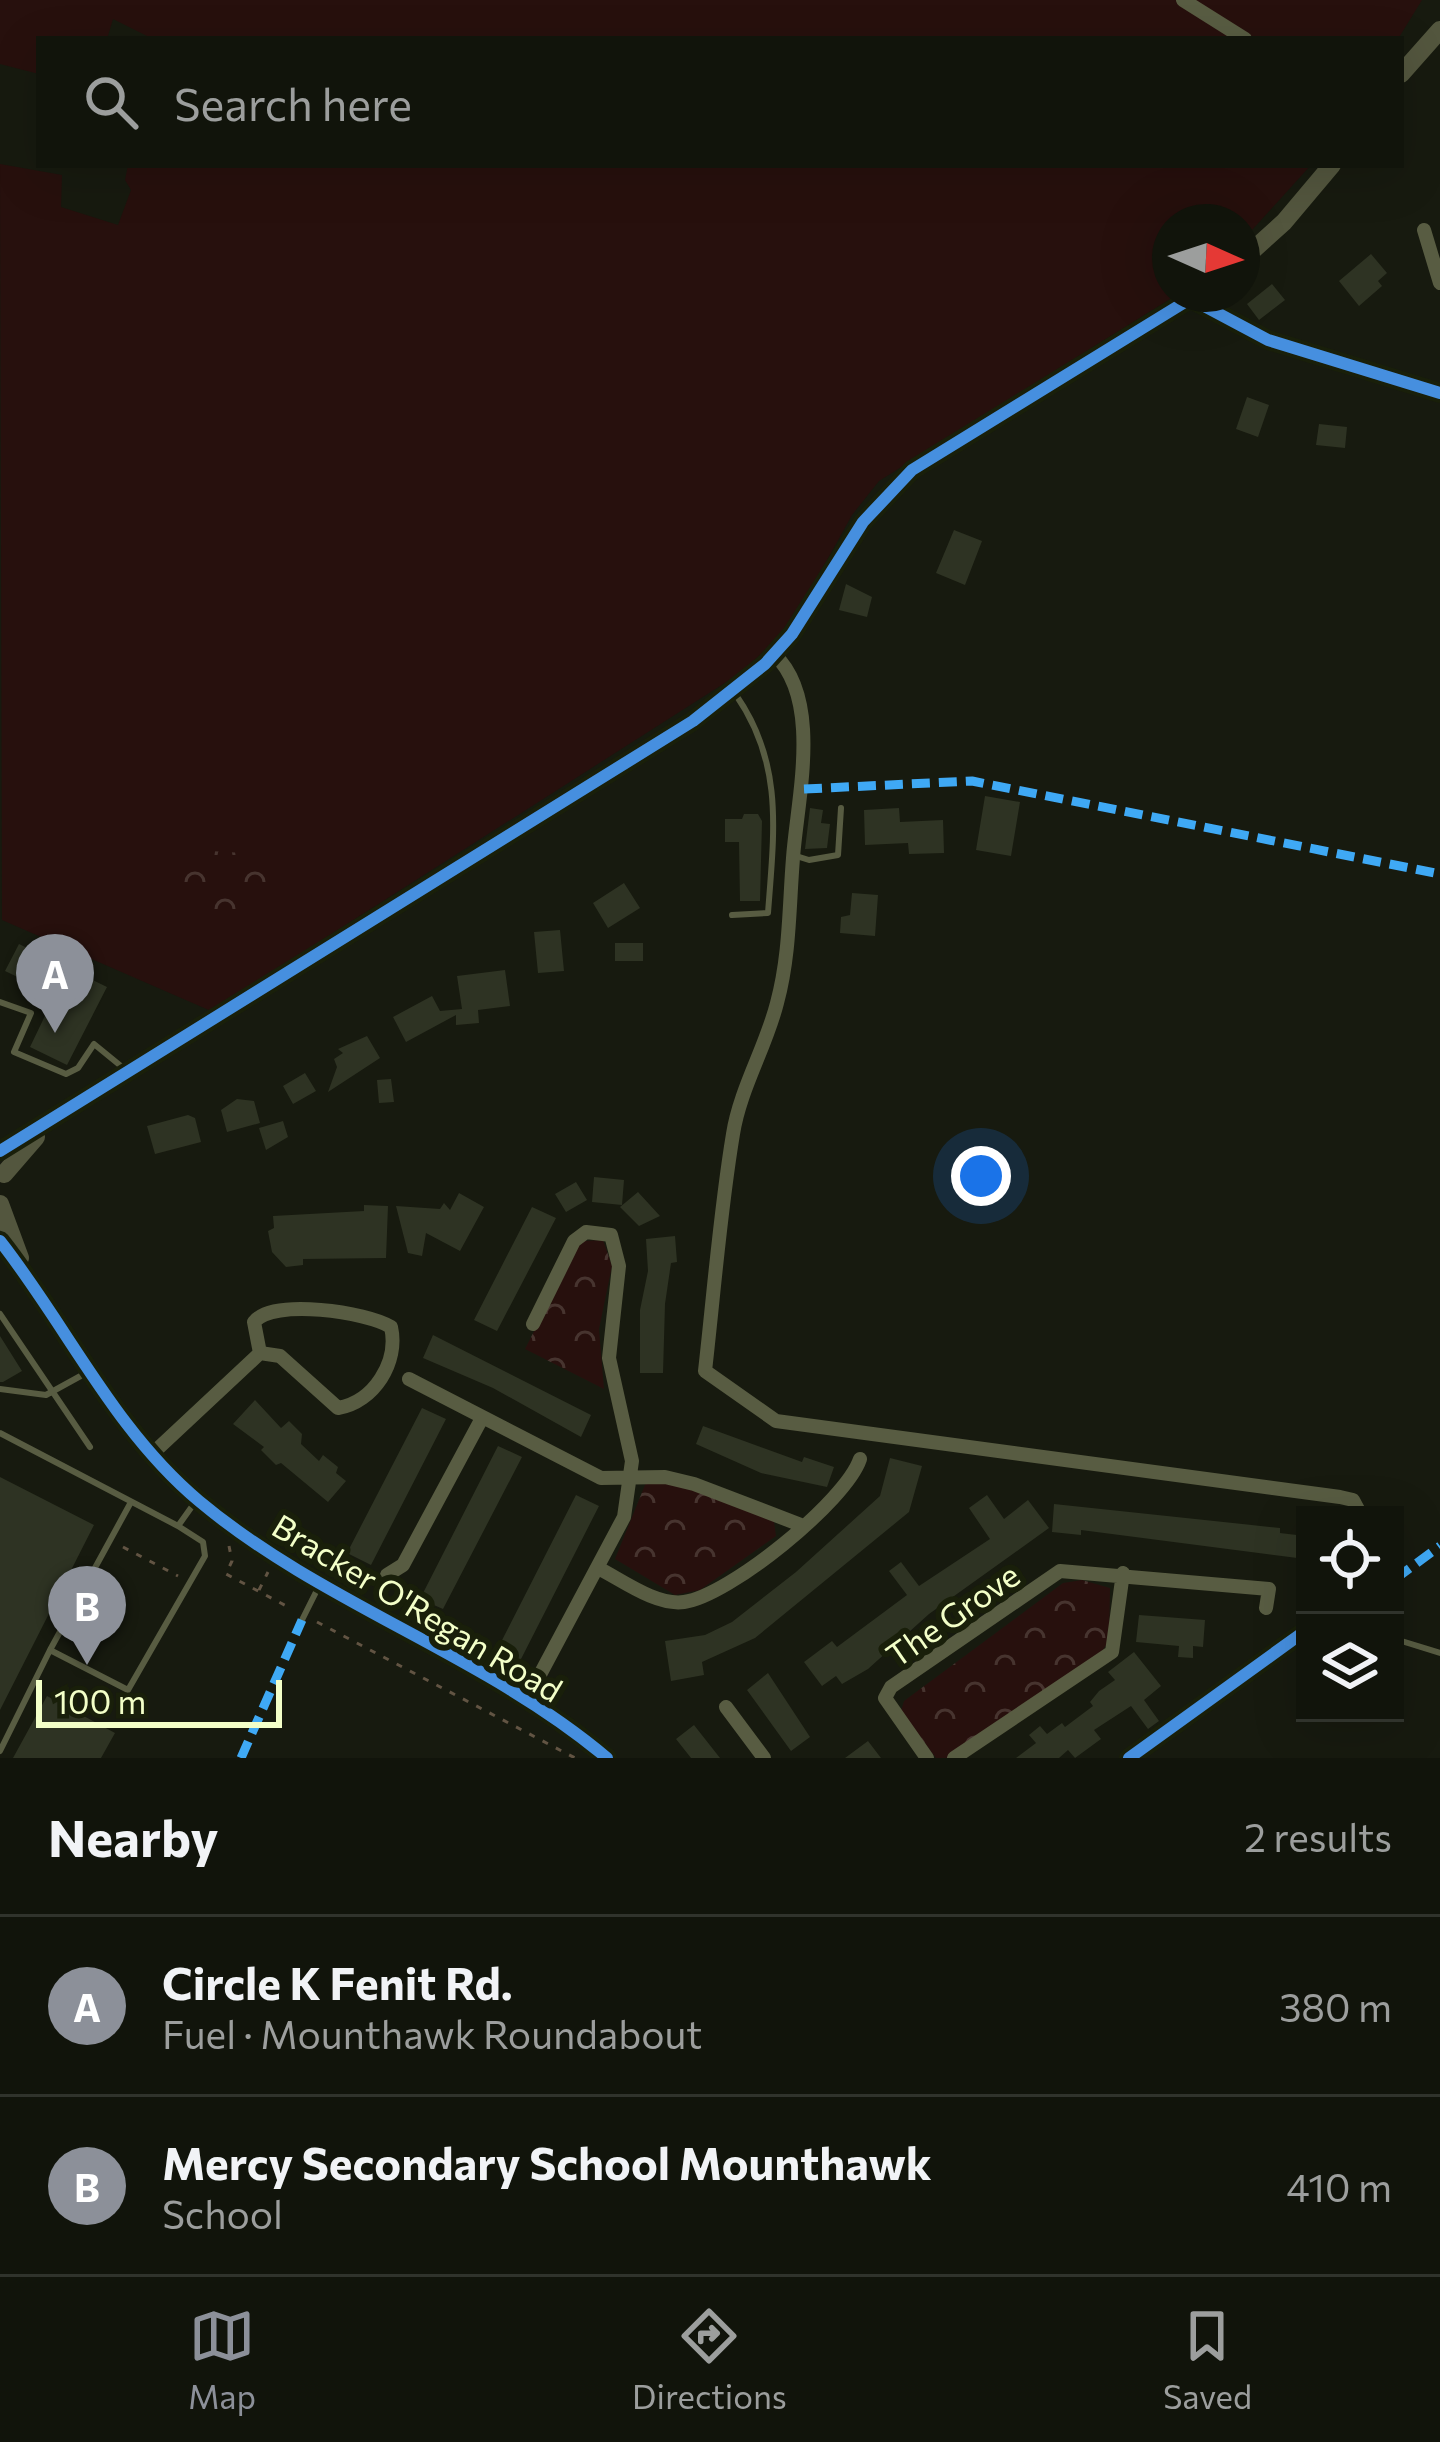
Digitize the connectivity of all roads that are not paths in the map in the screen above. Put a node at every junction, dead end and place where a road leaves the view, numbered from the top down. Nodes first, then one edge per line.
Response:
1 (1183, 0) edge
2 (1440, 31) edge
3 (1240, 36) edge
4 (1404, 71) edge
5 (1329, 168) edge
6 (1424, 230) dead end
7 (1260, 244) edge
8 (1440, 284) edge
9 (1170, 312) edge
10 (1220, 312) edge
11 (1440, 393) edge
12 (774, 654) junction
13 (734, 692) junction
14 (841, 808) dead end
15 (793, 855) junction
16 (732, 916) dead end
17 (0, 1002) edge
18 (129, 1074) junction
19 (44, 1129) junction
20 (0, 1151) edge
21 (2, 1169) edge
22 (0, 1199) edge
23 (0, 1241) edge
24 (26, 1274) junction
25 (0, 1314) edge
26 (533, 1324) dead end
27 (260, 1353) junction
28 (90, 1370) junction
29 (409, 1379) dead end
30 (0, 1389) edge
31 (52, 1392) junction
32 (482, 1418) junction
33 (0, 1433) edge
34 (90, 1447) dead end
35 (152, 1454) junction
36 (860, 1460) dead end
37 (630, 1478) junction
38 (197, 1500) junction
39 (130, 1502) junction
40 (1356, 1506) edge
41 (801, 1525) junction
42 (178, 1526) junction
43 (598, 1568) junction
44 (1123, 1573) junction
45 (388, 1576) dead end
46 (320, 1585) junction
47 (1266, 1608) dead end
48 (304, 1618) road end
49 (1404, 1642) edge
50 (50, 1650) junction
51 (1440, 1653) edge
52 (526, 1699) junction
53 (727, 1708) dead end
54 (0, 1751) edge
55 (607, 1758) edge
56 (764, 1758) edge
57 (927, 1758) edge
58 (954, 1758) edge

1 - 3 street
2 - 4 main road
5 - 7 main road
6 - 8 street
9 - 12 main road
10 - 11 street
12 - 13 main road
12 - 15 street
13 - 16 lane
13 - 18 main road
14 - 15 lane
15 - 40 street
17 - 18 lane
18 - 19 main road
19 - 20 main road
19 - 21 main road
21 - 22 main road
22 - 24 main road
23 - 24 main road
24 - 28 main road, Bracker O'Regan Road
25 - 31 lane
26 - 37 street
27 - 27 street
27 - 35 street
28 - 31 lane
28 - 35 main road, Bracker O'Regan Road
29 - 32 street
30 - 31 lane
31 - 34 lane
32 - 37 street
32 - 45 street
33 - 39 lane
35 - 38 main road, Bracker O'Regan Road
36 - 41 street
37 - 41 street
37 - 43 street
38 - 42 lane
38 - 46 main road, Bracker O'Regan Road
39 - 42 lane
39 - 50 lane
41 - 43 street
42 - 50 lane
43 - 52 street
44 - 47 street, The Grove
44 - 57 street, The Grove
44 - 58 street
46 - 48 lane
46 - 52 main road, Bracker O'Regan Road
49 - 51 lane
50 - 54 lane
52 - 55 main road, Bracker O'Regan Road
53 - 56 street

